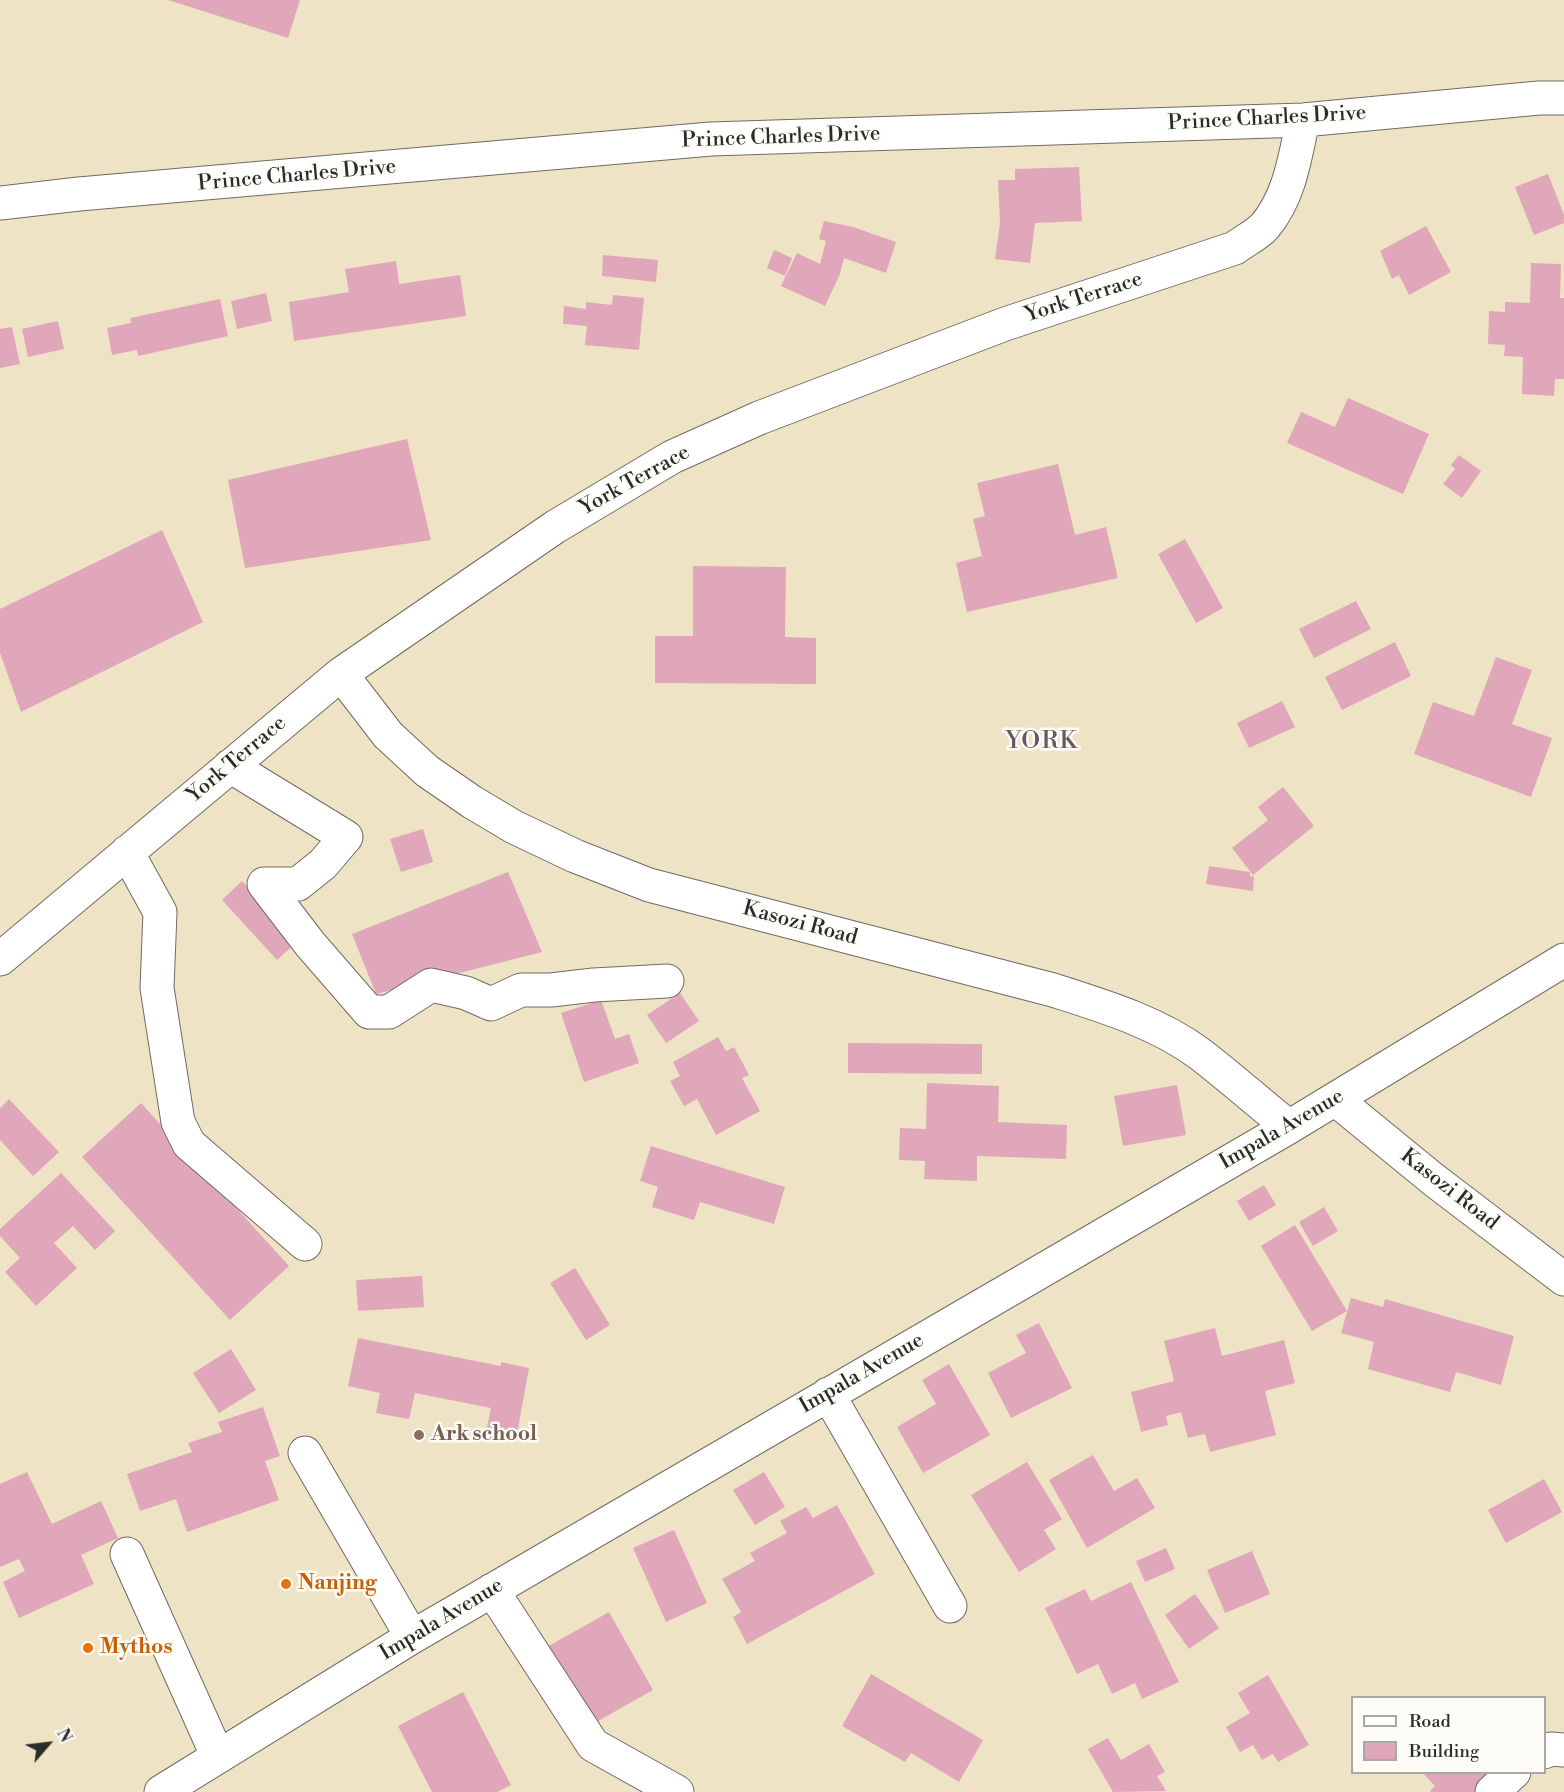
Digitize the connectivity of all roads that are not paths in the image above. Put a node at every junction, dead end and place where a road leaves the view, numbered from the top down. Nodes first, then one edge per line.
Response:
1 (1564, 98) edge
2 (1303, 120) junction
3 (0, 203) edge
4 (341, 674) junction
5 (230, 766) junction
6 (127, 852) junction
7 (0, 959) edge
8 (1564, 960) edge
9 (667, 981) dead end
10 (1335, 1099) junction
11 (1289, 1127) junction
12 (304, 1244) dead end
13 (1564, 1279) edge
14 (828, 1394) junction
15 (305, 1453) dead end
16 (127, 1554) dead end
17 (492, 1590) junction
18 (950, 1606) dead end
19 (412, 1637) junction
20 (1564, 1750) edge
21 (1546, 1752) edge
22 (218, 1757) junction
23 (1513, 1774) edge
24 (161, 1792) edge
25 (677, 1792) edge
26 (1492, 1792) edge

1 - 2 street, Prince Charles Drive
2 - 3 street, Prince Charles Drive
2 - 4 street, York Terrace
4 - 5 street, York Terrace
4 - 11 street, Kasozi Road
5 - 6 street, York Terrace
5 - 9 street
6 - 7 street, York Terrace
6 - 12 street
8 - 10 street, Impala Avenue
10 - 11 street, Impala Avenue
10 - 13 street, Kasozi Road
11 - 14 street, Impala Avenue
14 - 17 street, Impala Avenue
14 - 18 street
15 - 19 street
16 - 22 street
17 - 19 street, Impala Avenue
17 - 25 street
19 - 22 street, Impala Avenue
20 - 21 street
22 - 24 street, Impala Avenue
23 - 26 street

